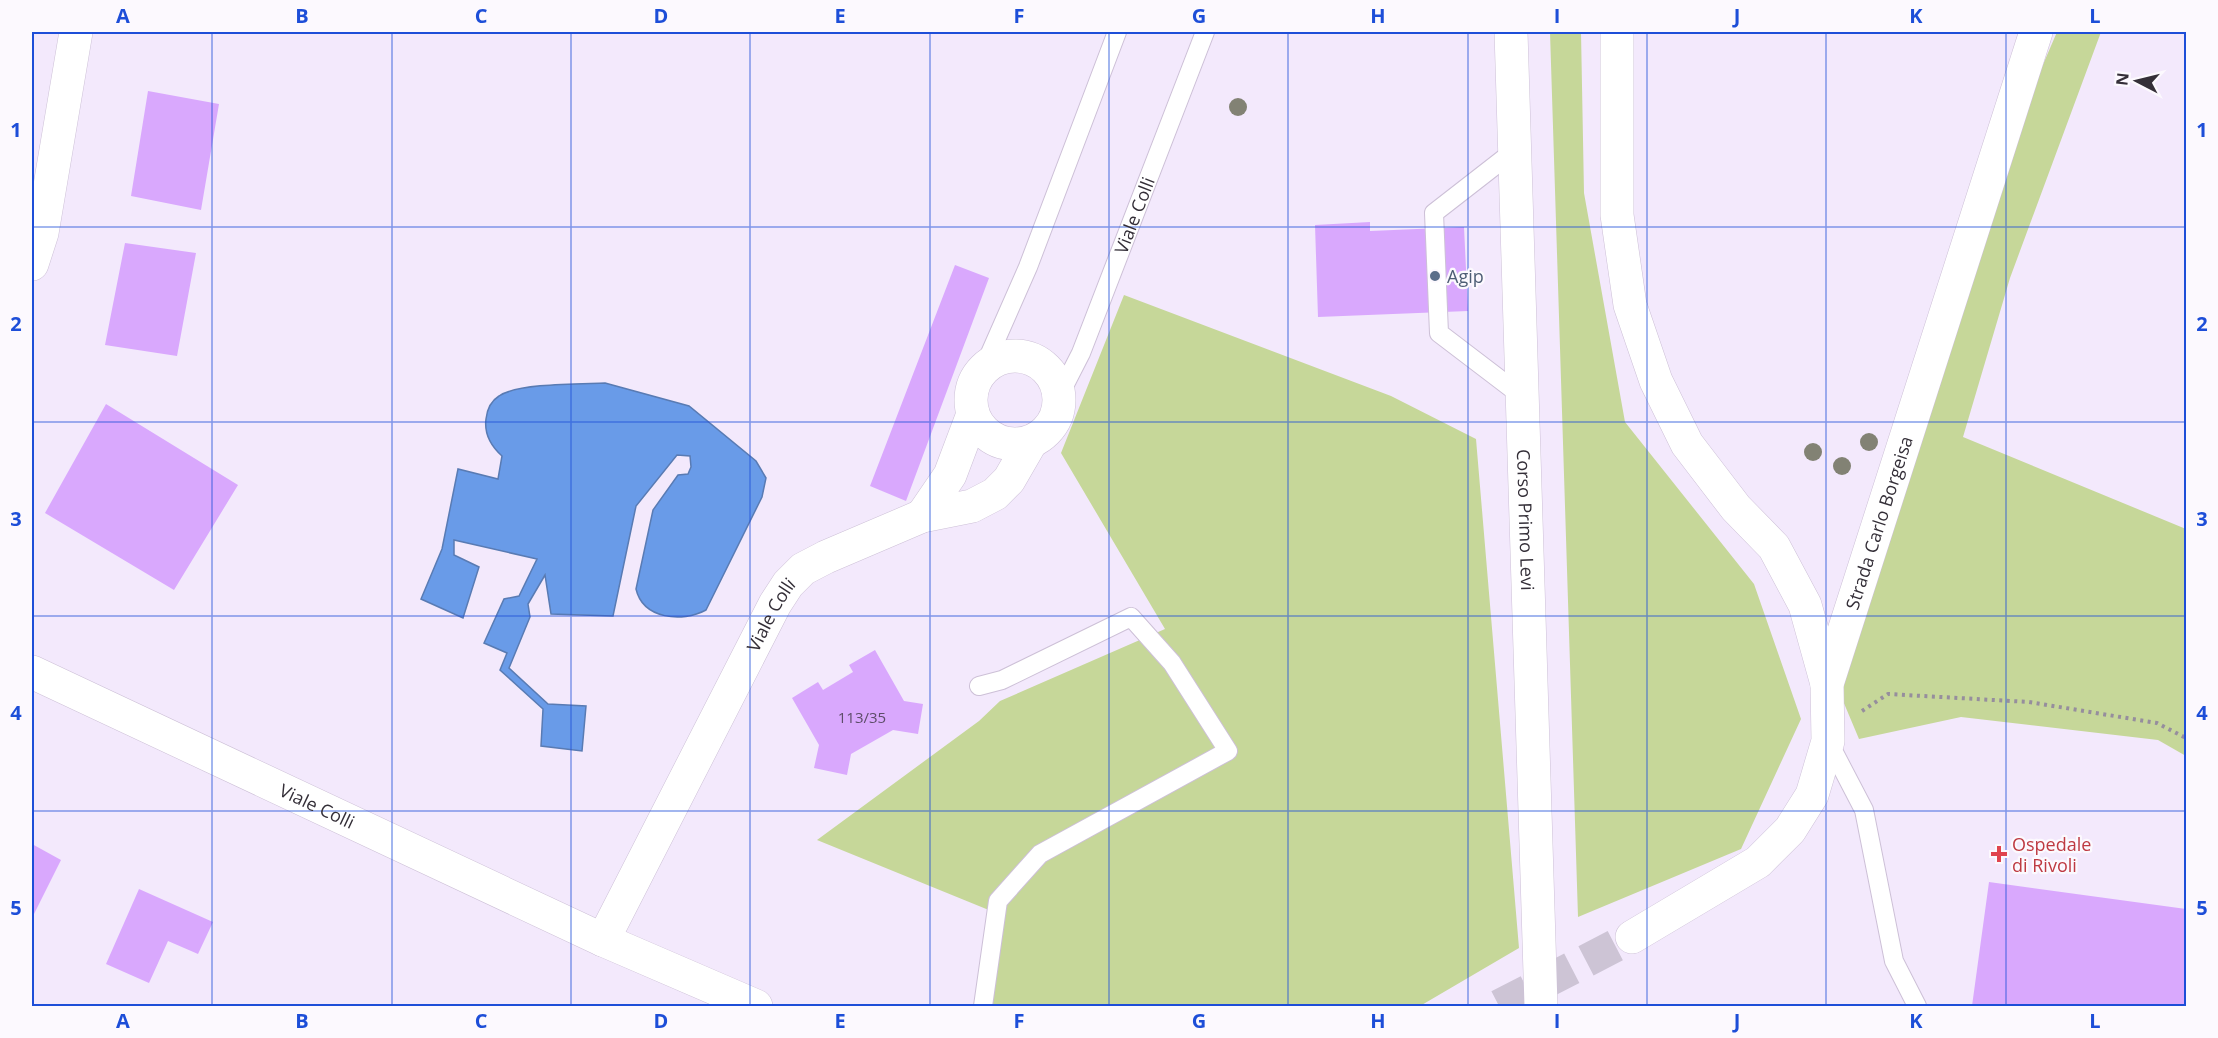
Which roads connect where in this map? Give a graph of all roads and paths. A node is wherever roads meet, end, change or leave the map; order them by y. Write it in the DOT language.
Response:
graph roads {
  1 [pos="76,32"];
  2 [pos="1117,32"];
  3 [pos="1205,32"];
  4 [pos="1511,32"];
  5 [pos="1617,32"];
  6 [pos="2036,32"];
  7 [pos="45,145"];
  8 [pos="1515,150"];
  9 [pos="32,264"];
  10 [pos="984,367"];
  11 [pos="1059,396"];
  12 [pos="1524,397"];
  13 [pos="973,414"];
  14 [pos="1031,442"];
  15 [pos="922,516"];
  16 [pos="32,672"];
  17 [pos="1827,684"];
  18 [pos="979,686"];
  19 [pos="2187,738"];
  20 [pos="1828,741"];
  21 [pos="1632,937"];
  22 [pos="603,940"];
  23 [pos="756,1006"];
  24 [pos="983,1006"];
  25 [pos="1540,1006"];
  26 [pos="1917,1006"];
  1 -- 7 [label="street"];
  2 -- 10 [label="lane"];
  3 -- 11 [label="lane, Viale Colli"];
  4 -- 8 [label="street, Corso Primo Levi"];
  5 -- 17 [label="street"];
  6 -- 17 [label="street, Strada Carlo Borgeisa"];
  7 -- 9 [label="street"];
  8 -- 12 [label="street, Corso Primo Levi"];
  8 -- 12 [label="lane"];
  10 -- 11 [label="street"];
  10 -- 13 [label="street"];
  11 -- 14 [label="street"];
  12 -- 25 [label="street, Corso Primo Levi"];
  13 -- 14 [label="street"];
  13 -- 15 [label="street"];
  14 -- 15 [label="street, Viale Colli"];
  15 -- 22 [label="street, Viale Colli"];
  16 -- 22 [label="street, Viale Colli"];
  17 -- 20 [label="street, Strada Carlo Borgeisa"];
  18 -- 24 [label="lane"];
  19 -- 20 [label="path"];
  20 -- 21 [label="street, Strada Carlo Borgeisa"];
  20 -- 26 [label="lane"];
  22 -- 23 [label="street, Viale Colli"];
}
